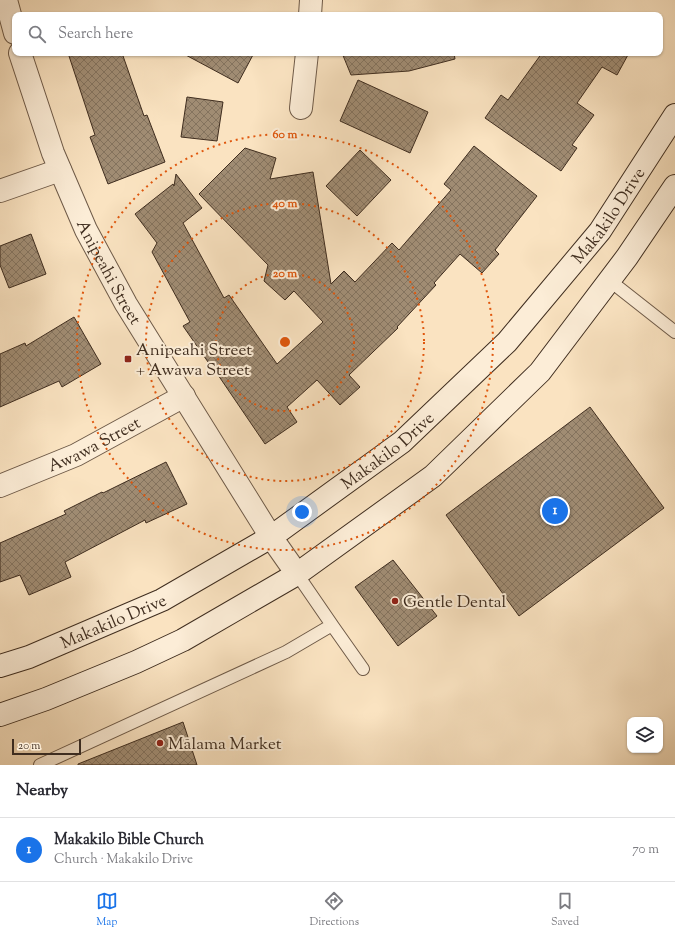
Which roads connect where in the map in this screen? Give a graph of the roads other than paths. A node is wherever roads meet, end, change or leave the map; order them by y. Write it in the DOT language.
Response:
graph roads {
  1 [pos="6,0"];
  2 [pos="311,0"];
  3 [pos="310,12"];
  4 [pos="12,22"];
  5 [pos="21,56"];
  6 [pos="306,56"];
  7 [pos="301,108"];
  8 [pos="675,115"];
  9 [pos="60,170"];
  10 [pos="675,186"];
  11 [pos="0,191"];
  12 [pos="609,280"];
  13 [pos="675,332"];
  14 [pos="184,396"];
  15 [pos="0,486"];
  16 [pos="271,537"];
  17 [pos="297,574"];
  18 [pos="332,625"];
  19 [pos="0,666"];
  20 [pos="363,670"];
  21 [pos="0,715"];
  22 [pos="40,765"];
  1 -- 4 [label="main road"];
  2 -- 3 [label="main road"];
  5 -- 9 [label="main road, Anipeahi Street"];
  6 -- 7 [label="main road"];
  8 -- 16 [label="main road, Makakilo Drive"];
  9 -- 11 [label="main road"];
  9 -- 14 [label="main road, Anipeahi Street"];
  10 -- 12 [label="main road"];
  12 -- 13 [label="lane"];
  12 -- 17 [label="main road"];
  14 -- 15 [label="main road, Awawa Street"];
  14 -- 16 [label="main road, Anipeahi Street"];
  16 -- 17 [label="main road, Anipeahi Street"];
  16 -- 19 [label="main road, Makakilo Drive"];
  17 -- 18 [label="lane"];
  17 -- 21 [label="main road"];
  18 -- 20 [label="lane"];
  18 -- 22 [label="lane"];
}
